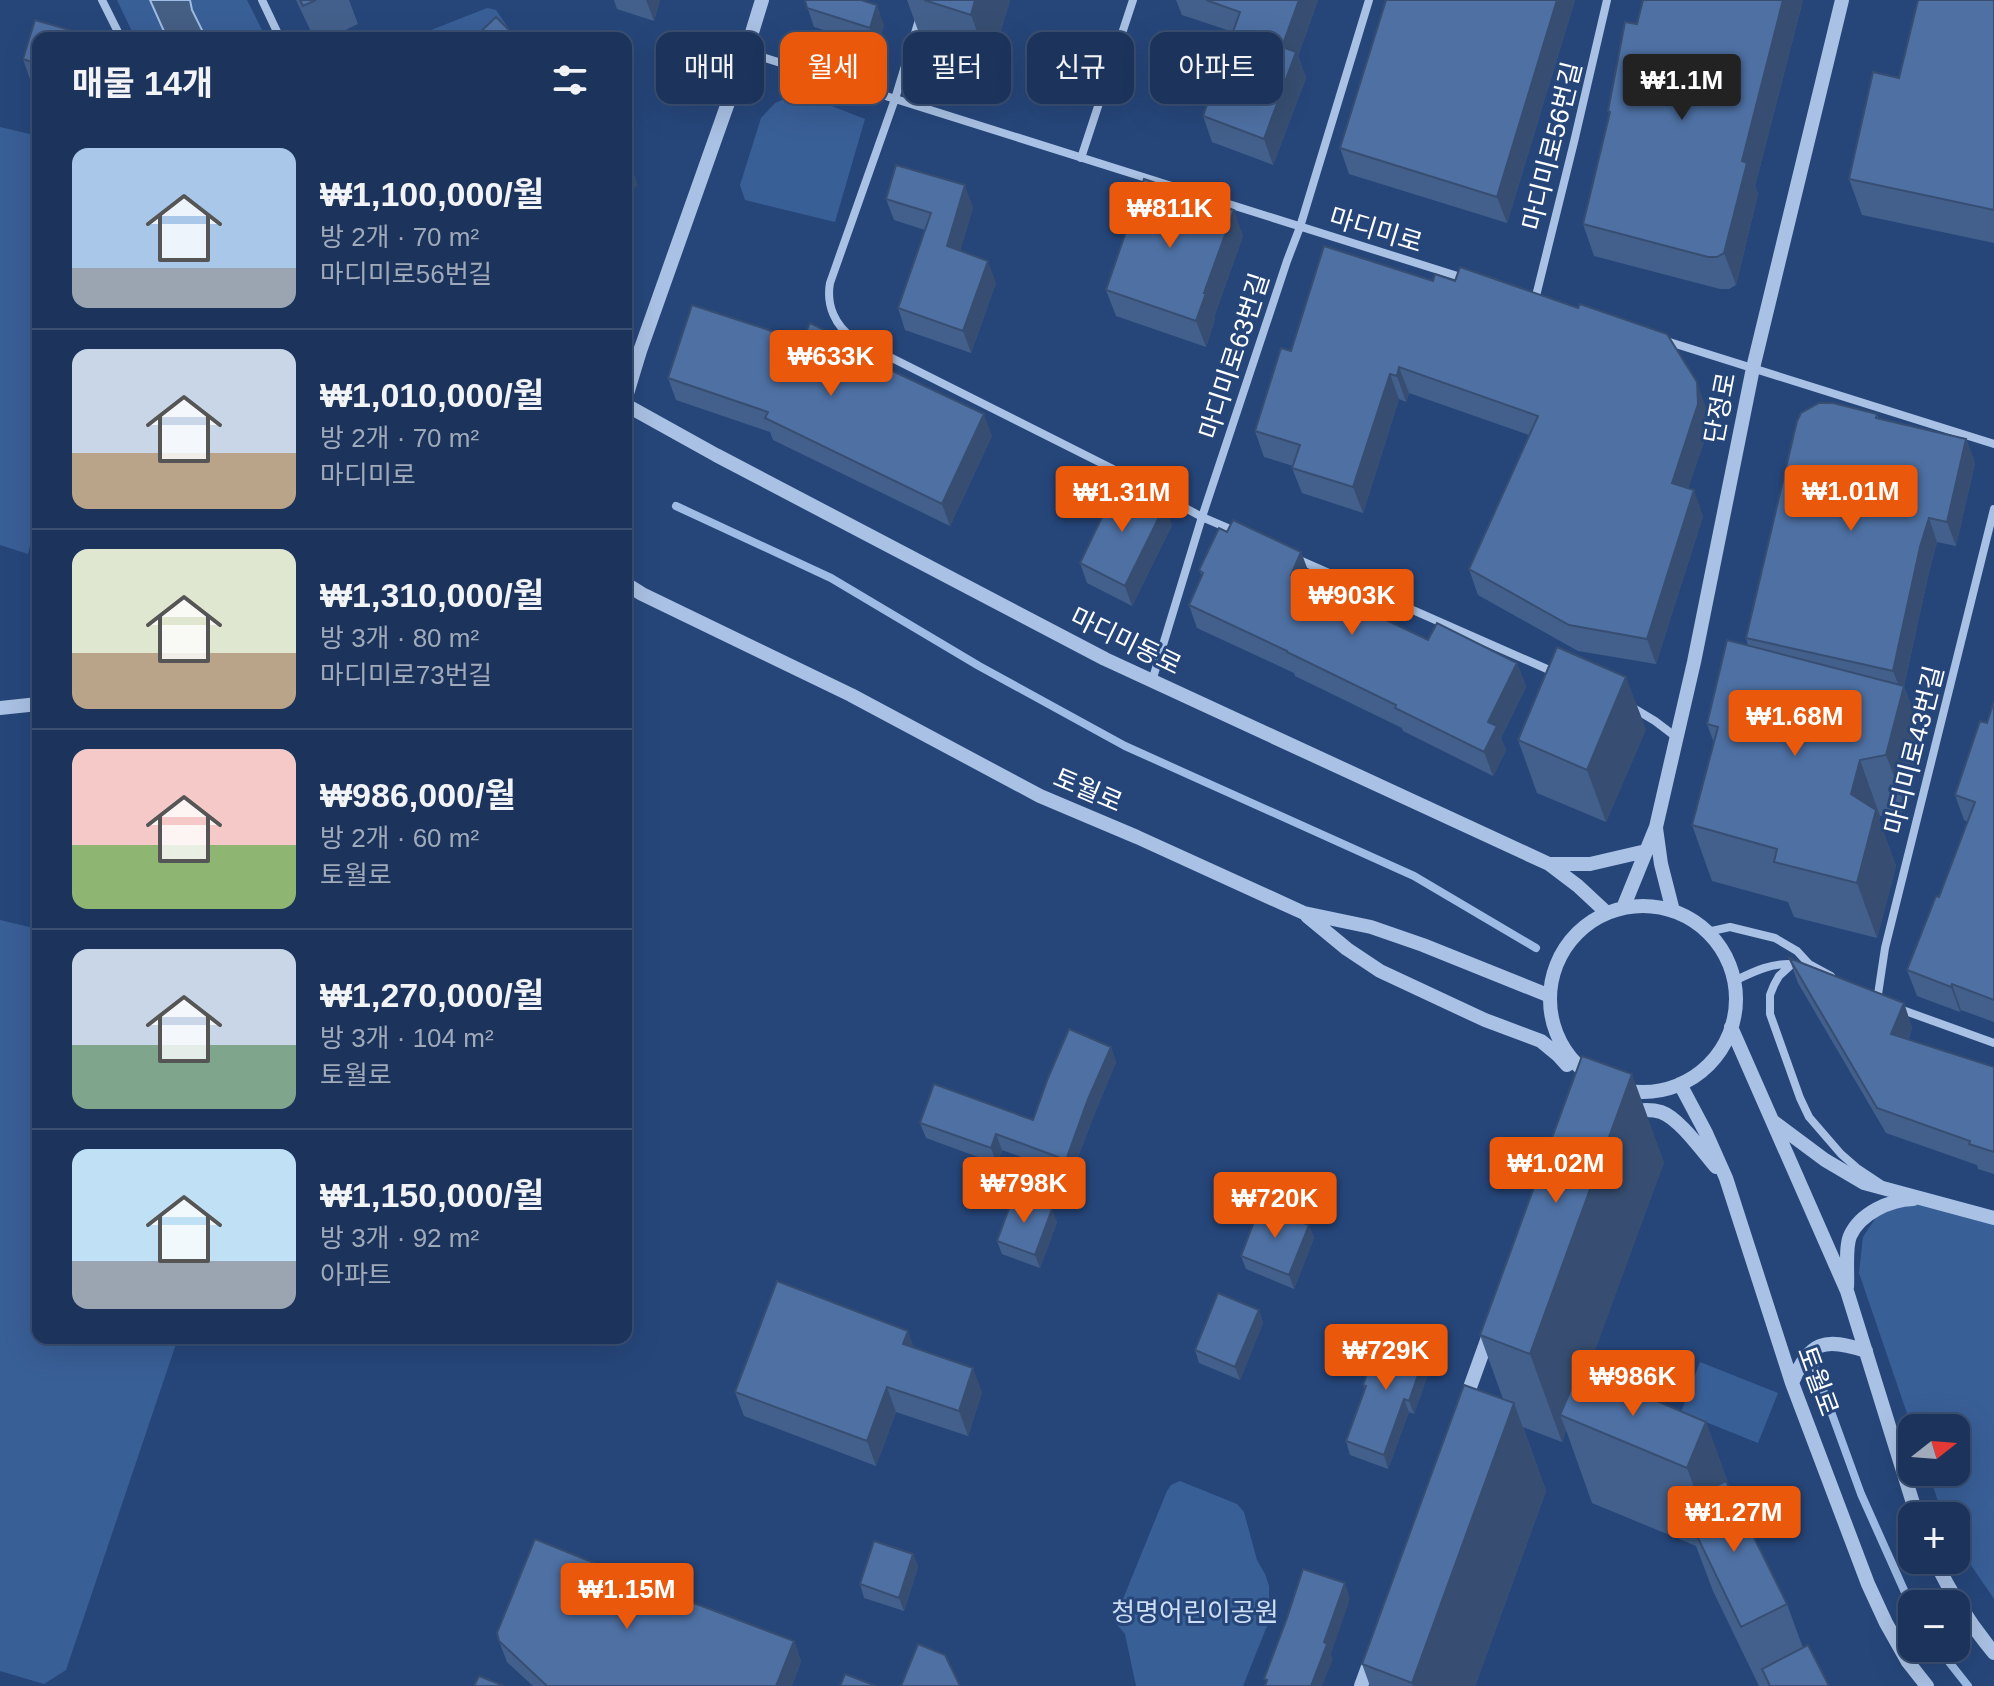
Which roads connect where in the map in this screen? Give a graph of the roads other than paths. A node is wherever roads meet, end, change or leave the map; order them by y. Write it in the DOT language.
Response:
graph roads {
  1 [pos="102,0"];
  2 [pos="262,0"];
  3 [pos="762,0"];
  4 [pos="925,0"];
  5 [pos="1133,0"];
  6 [pos="1369,0"];
  7 [pos="1607,0"];
  8 [pos="1842,0"];
  9 [pos="118,32"];
  10 [pos="277,32"];
  11 [pos="752,32"];
  12 [pos="764,58"];
  13 [pos="895,99"];
  14 [pos="728,104"];
  15 [pos="1081,158"];
  16 [pos="1300,227"];
  17 [pos="1476,282"];
  18 [pos="1520,296"];
  19 [pos="1535,300"];
  20 [pos="1549,305"];
  21 [pos="1651,337"];
  22 [pos="1753,368"];
  23 [pos="632,377"];
  24 [pos="632,408"];
  25 [pos="1994,444"];
  26 [pos="1994,509"];
  27 [pos="1202,517"];
  28 [pos="1245,536"];
  29 [pos="1289,555"];
  30 [pos="632,588"];
  31 [pos="1564,677"];
  32 [pos="1152,681"];
  33 [pos="1622,702"];
  34 [pos="32,705"];
  35 [pos="0,708"];
  36 [pos="1676,737"];
  37 [pos="1656,827"];
  38 [pos="1646,851"];
  39 [pos="1549,864"];
  40 [pos="1623,908"];
  41 [pos="1673,911"];
  42 [pos="1304,913"];
  43 [pos="1607,913"];
  44 [pos="1707,932"];
  45 [pos="1792,964"];
  46 [pos="1809,964"];
  47 [pos="1836,979"];
  48 [pos="1734,981"];
  49 [pos="1863,994"];
  50 [pos="1550,996"];
  51 [pos="1877,1001"];
  52 [pos="1731,1027"];
  53 [pos="1994,1043"];
  54 [pos="1579,1078"];
  55 [pos="1680,1084"];
  56 [pos="1633,1091"];
  57 [pos="1773,1121"];
  58 [pos="1726,1178"];
  59 [pos="1891,1191"];
  60 [pos="1917,1199"];
  61 [pos="1994,1218"];
  62 [pos="1847,1291"];
  63 [pos="1495,1317"];
  64 [pos="1866,1351"];
  65 [pos="1792,1383"];
  66 [pos="1458,1420"];
  67 [pos="1912,1502"];
  68 [pos="1942,1574"];
  69 [pos="1377,1642"];
  70 [pos="1994,1653"];
  71 [pos="1361,1686"];
  72 [pos="1927,1686"];
  1 -- 9 [label="street"];
  2 -- 10 [label="street"];
  3 -- 11 [label="street"];
  4 -- 13 [label="street"];
  5 -- 15 [label="street"];
  6 -- 16 [label="street, 마디미로63번길"];
  7 -- 19 [label="street, 마디미로56번길"];
  8 -- 22 [label="street, 단정로"];
  12 -- 13 [label="street, 마디미로"];
  13 -- 15 [label="street, 마디미로"];
  13 -- 27 [label="street"];
  14 -- 23 [label="street"];
  15 -- 16 [label="street, 마디미로"];
  16 -- 17 [label="street, 마디미로"];
  16 -- 27 [label="street, 마디미로63번길"];
  18 -- 19 [label="street"];
  19 -- 20 [label="street"];
  21 -- 22 [label="street"];
  22 -- 25 [label="street"];
  22 -- 36 [label="street, 단정로"];
  24 -- 32 [label="street, 마디미동로"];
  26 -- 51 [label="street, 마디미로43번길"];
  27 -- 28 [label="street"];
  27 -- 32 [label="street, 마디미로63번길"];
  29 -- 31 [label="street"];
  30 -- 42 [label="street, 토월로"];
  32 -- 39 [label="street, 마디미동로"];
  33 -- 36 [label="street"];
  34 -- 35 [label="street"];
  36 -- 37 [label="street, 단정로"];
  37 -- 38 [label="street, 단정로"];
  37 -- 41 [label="street, 단정로"];
  38 -- 39 [label="street"];
  38 -- 40 [label="street, 단정로"];
  39 -- 43 [label="street, 마디미동로"];
  40 -- 41 [label="street"];
  40 -- 43 [label="street"];
  41 -- 44 [label="street"];
  42 -- 50 [label="street, 토월로"];
  42 -- 54 [label="street"];
  43 -- 50 [label="street"];
  44 -- 46 [label="street"];
  44 -- 48 [label="street"];
  45 -- 46 [label="street"];
  45 -- 48 [label="street"];
  45 -- 59 [label="street"];
  46 -- 47 [label="street"];
  48 -- 52 [label="street"];
  49 -- 51 [label="street"];
  50 -- 54 [label="street"];
  51 -- 53 [label="street"];
  52 -- 55 [label="street"];
  52 -- 57 [label="street, 토월로"];
  54 -- 56 [label="street"];
  55 -- 56 [label="street"];
  55 -- 58 [label="street, 토월로"];
  56 -- 58 [label="street"];
  57 -- 59 [label="street"];
  57 -- 62 [label="street, 토월로"];
  58 -- 65 [label="street, 토월로"];
  59 -- 60 [label="street"];
  60 -- 61 [label="street"];
  60 -- 62 [label="street"];
  62 -- 64 [label="street, 토월로"];
  63 -- 66 [label="street"];
  64 -- 65 [label="street"];
  64 -- 67 [label="street, 토월로"];
  65 -- 72 [label="street, 토월로"];
  68 -- 70 [label="street"];
  69 -- 71 [label="street"];
}
